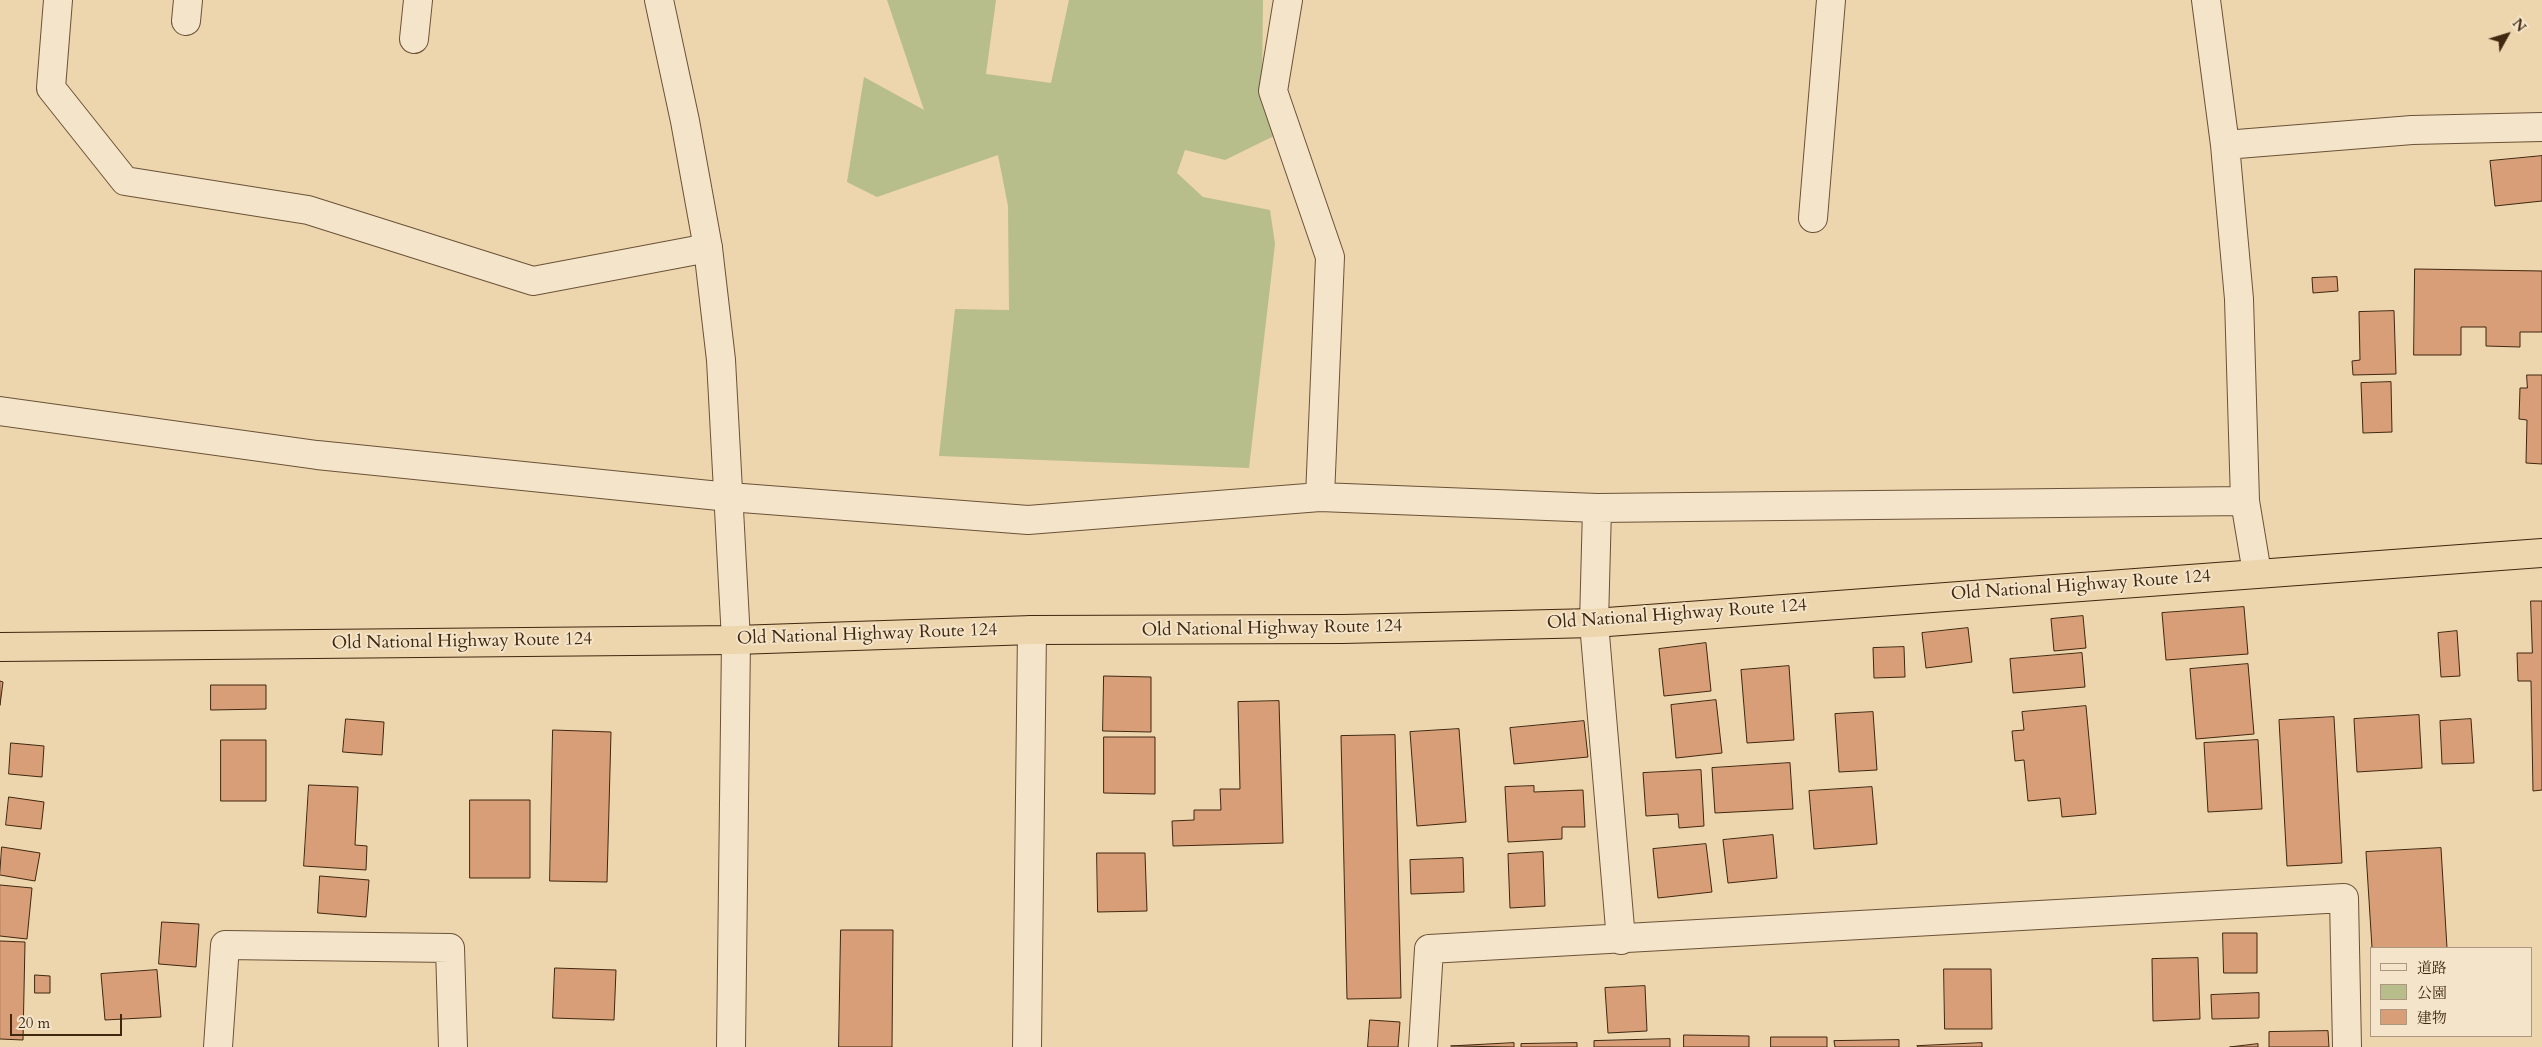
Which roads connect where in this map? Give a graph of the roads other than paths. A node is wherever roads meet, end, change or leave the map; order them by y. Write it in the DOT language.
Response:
graph roads {
  1 [pos="58,0"];
  2 [pos="418,0"];
  3 [pos="659,0"];
  4 [pos="1288,0"];
  5 [pos="1831,0"];
  6 [pos="2206,0"];
  7 [pos="414,39"];
  8 [pos="2542,127"];
  9 [pos="2225,145"];
  10 [pos="1813,218"];
  11 [pos="708,248"];
  12 [pos="0,411"];
  13 [pos="729,497"];
  14 [pos="1320,497"];
  15 [pos="2245,501"];
  16 [pos="1598,508"];
  17 [pos="2542,553"];
  18 [pos="2257,572"];
  19 [pos="1594,623"];
  20 [pos="1032,630"];
  21 [pos="736,640"];
  22 [pos="0,647"];
  23 [pos="1621,940"];
  24 [pos="218,1047"];
  25 [pos="453,1047"];
  26 [pos="730,1047"];
  27 [pos="1027,1047"];
  28 [pos="1423,1047"];
  29 [pos="2347,1047"];
  1 -- 11 [label="street"];
  2 -- 7 [label="street"];
  3 -- 11 [label="street"];
  4 -- 14 [label="street"];
  5 -- 10 [label="street"];
  6 -- 9 [label="street"];
  8 -- 9 [label="street"];
  9 -- 15 [label="street"];
  11 -- 13 [label="street"];
  12 -- 13 [label="street"];
  13 -- 14 [label="street"];
  13 -- 21 [label="street"];
  14 -- 16 [label="street"];
  15 -- 16 [label="street"];
  15 -- 18 [label="street"];
  16 -- 19 [label="street"];
  17 -- 18 [label="highway, Old National Highway Route 124"];
  18 -- 19 [label="highway, Old National Highway Route 124"];
  19 -- 20 [label="highway, Old National Highway Route 124"];
  19 -- 23 [label="street"];
  20 -- 21 [label="highway, Old National Highway Route 124"];
  20 -- 27 [label="street"];
  21 -- 22 [label="highway, Old National Highway Route 124"];
  21 -- 26 [label="street"];
  23 -- 28 [label="street"];
  23 -- 29 [label="street"];
  24 -- 25 [label="street"];
}
